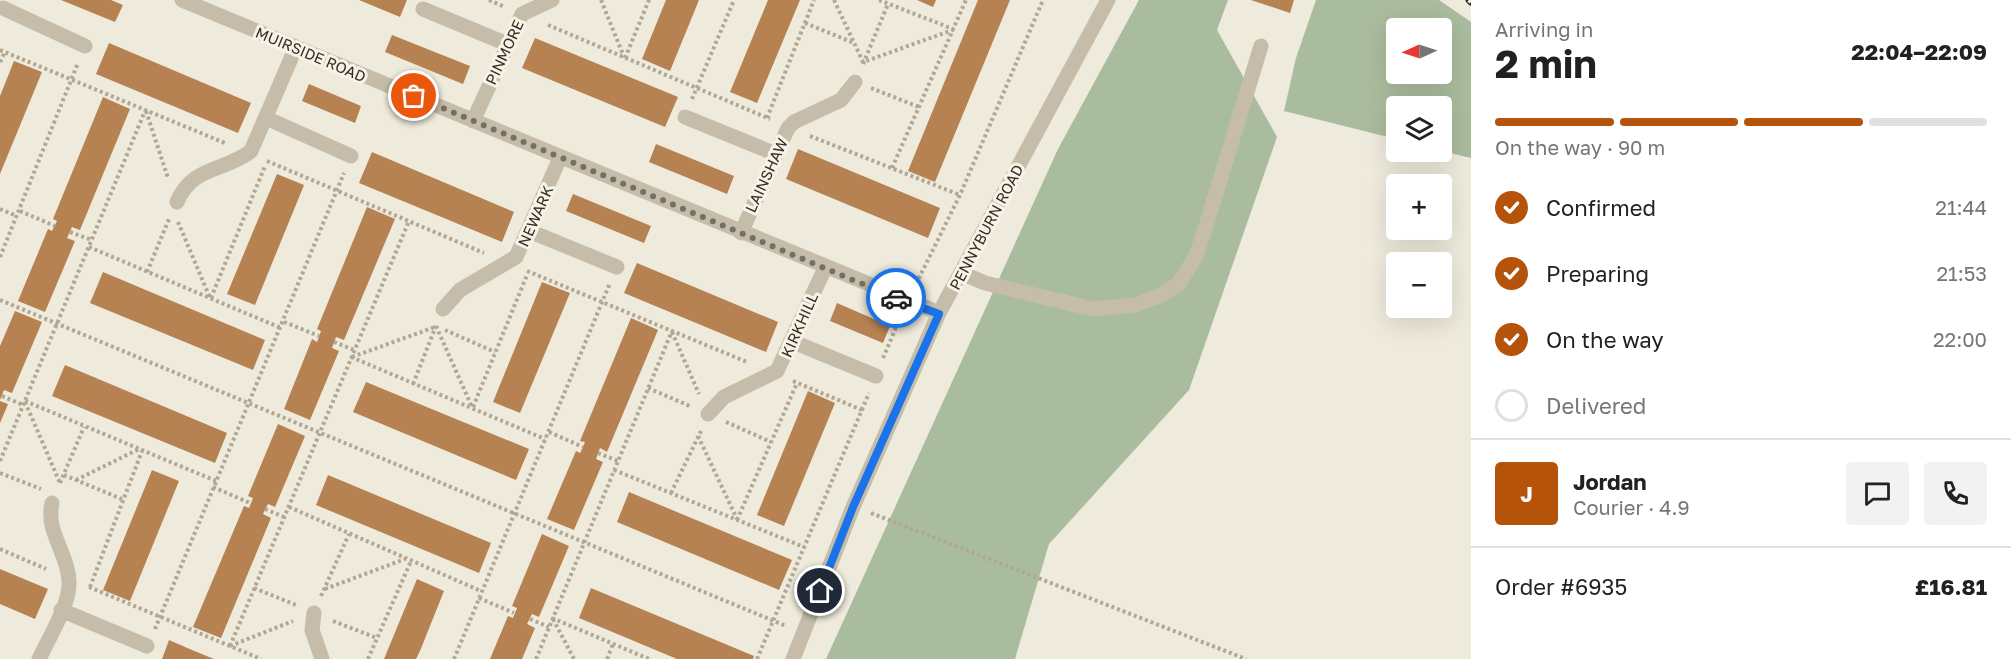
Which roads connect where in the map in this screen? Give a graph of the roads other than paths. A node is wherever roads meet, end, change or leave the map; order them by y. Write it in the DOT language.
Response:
graph roads {
  1 [pos="182,0"];
  2 [pos="552,0"];
  3 [pos="1108,0"];
  4 [pos="215,6"];
  5 [pos="3,8"];
  6 [pos="423,9"];
  7 [pos="507,44"];
  8 [pos="85,46"];
  9 [pos="1261,46"];
  10 [pos="296,47"];
  11 [pos="855,82"];
  12 [pos="685,117"];
  13 [pos="266,118"];
  14 [pos="473,121"];
  15 [pos="776,154"];
  16 [pos="351,156"];
  17 [pos="560,158"];
  18 [pos="175,206"];
  19 [pos="529,231"];
  20 [pos="741,232"];
  21 [pos="617,267"];
  22 [pos="825,268"];
  23 [pos="961,273"];
  24 [pos="443,309"];
  25 [pos="939,314"];
  26 [pos="791,341"];
  27 [pos="876,376"];
  28 [pos="708,414"];
  29 [pos="53,499"];
  30 [pos="61,610"];
  31 [pos="314,613"];
  32 [pos="147,646"];
  33 [pos="39,659"];
  34 [pos="322,659"];
  35 [pos="793,659"];
  1 -- 4 [label="street, MUIRSIDE ROAD"];
  2 -- 7 [label="street, PINMORE"];
  3 -- 23 [label="street, PENNYBURN ROAD"];
  4 -- 10 [label="street, MUIRSIDE ROAD"];
  5 -- 8 [label="street"];
  6 -- 7 [label="street"];
  7 -- 14 [label="street, PINMORE"];
  9 -- 23 [label="street"];
  10 -- 13 [label="street"];
  10 -- 14 [label="street, MUIRSIDE ROAD"];
  11 -- 15 [label="street, LAINSHAW"];
  12 -- 15 [label="street"];
  13 -- 16 [label="street"];
  13 -- 18 [label="street"];
  14 -- 17 [label="street, MUIRSIDE ROAD"];
  15 -- 20 [label="street, LAINSHAW"];
  17 -- 19 [label="street, NEWARK"];
  17 -- 20 [label="street, MUIRSIDE ROAD"];
  19 -- 21 [label="street"];
  19 -- 24 [label="street, NEWARK"];
  20 -- 22 [label="street, MUIRSIDE ROAD"];
  22 -- 25 [label="street, MUIRSIDE ROAD"];
  22 -- 26 [label="street, KIRKHILL"];
  23 -- 25 [label="street, PENNYBURN ROAD"];
  25 -- 35 [label="street, PENNYBURN ROAD"];
  26 -- 27 [label="street"];
  26 -- 28 [label="street, KIRKHILL"];
  29 -- 30 [label="street"];
  30 -- 32 [label="street"];
  30 -- 33 [label="street"];
  31 -- 34 [label="street"];
}
